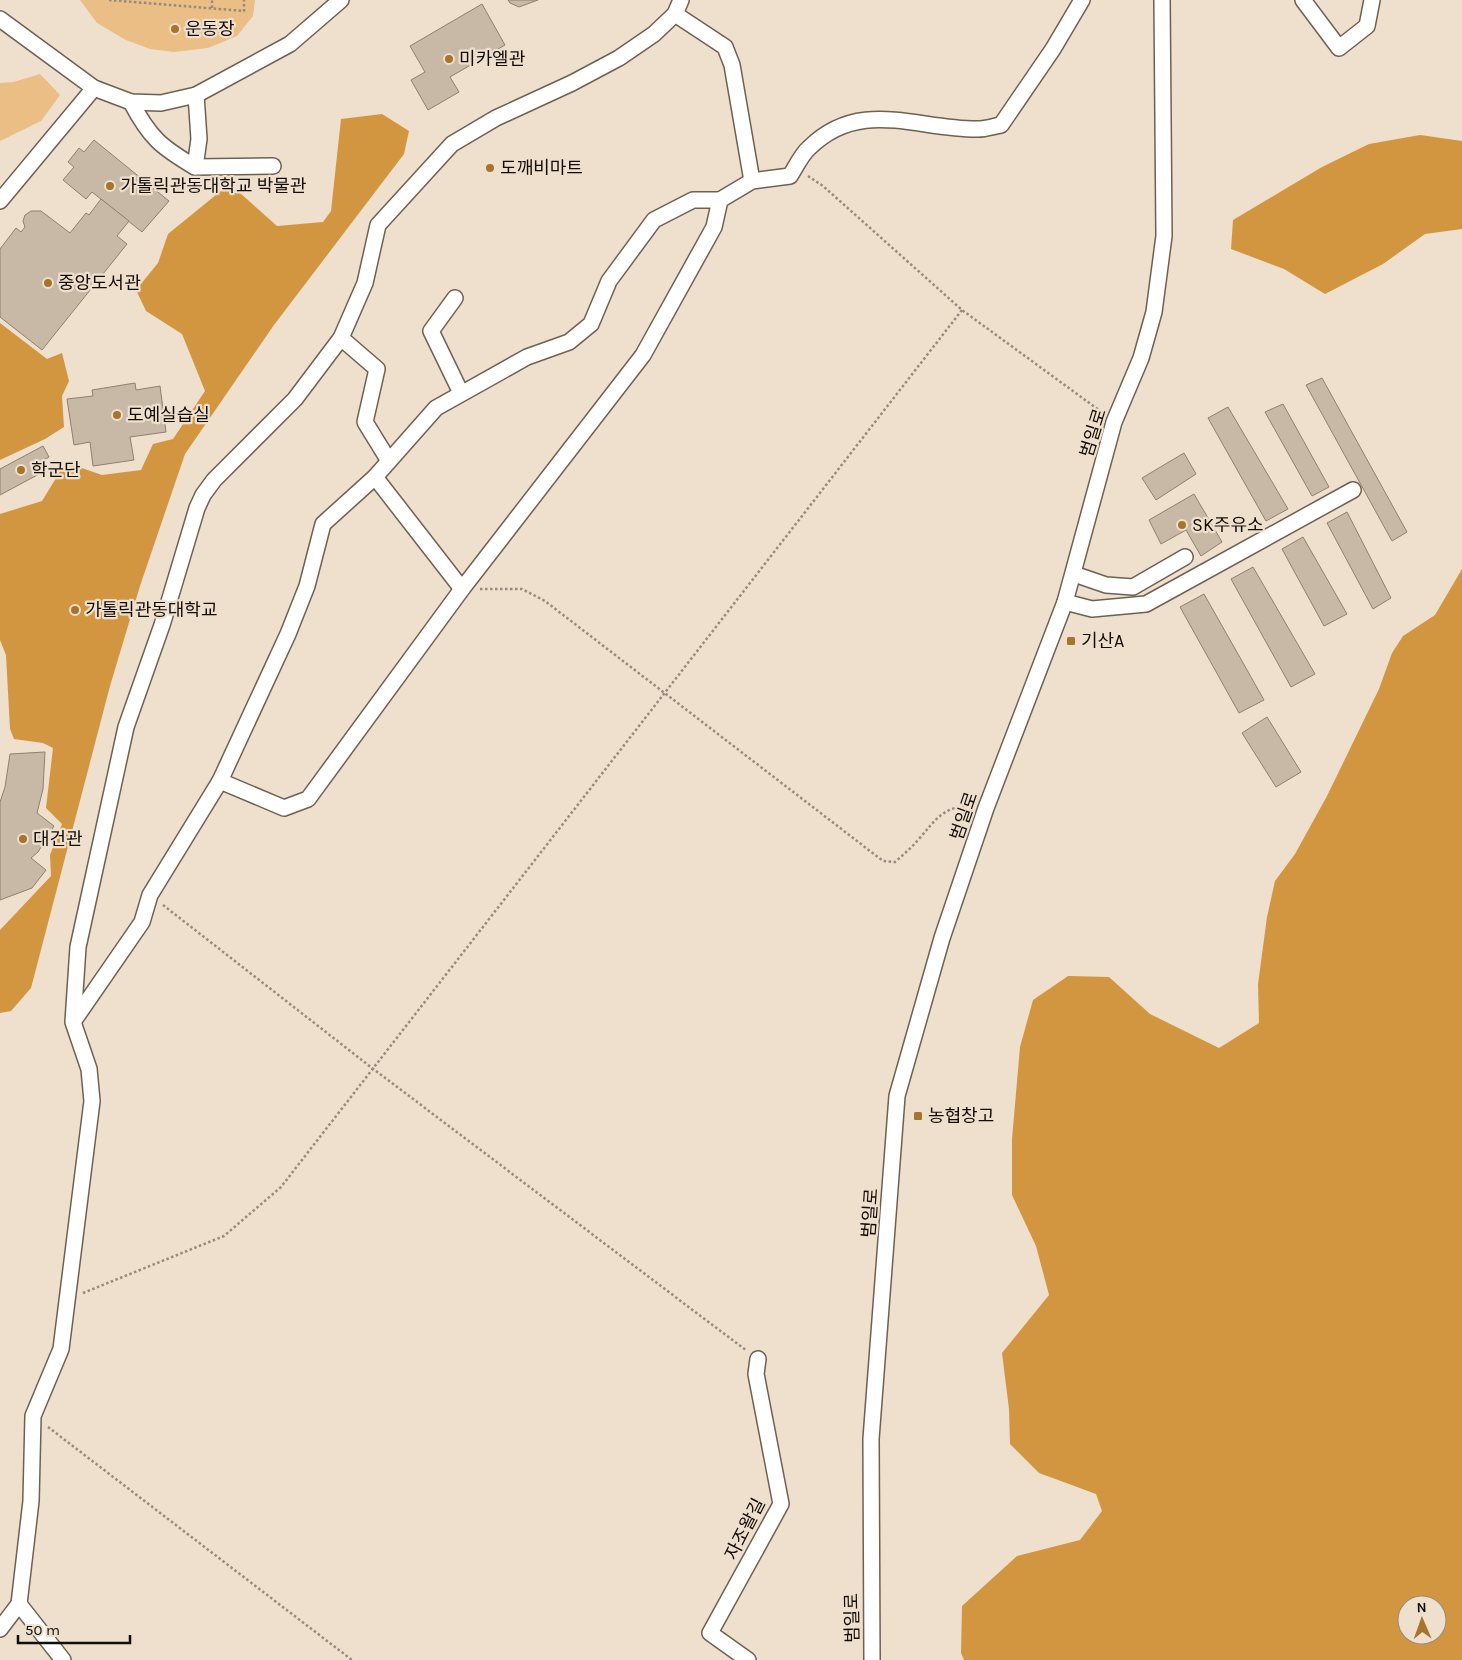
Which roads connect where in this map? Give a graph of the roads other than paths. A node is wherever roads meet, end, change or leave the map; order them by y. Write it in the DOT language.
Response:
graph roads {
  1 [pos="341,0"];
  2 [pos="1082,0"];
  3 [pos="1162,0"];
  4 [pos="1303,0"];
  5 [pos="1372,0"];
  6 [pos="678,7"];
  7 [pos="0,19"];
  8 [pos="7,30"];
  9 [pos="94,88"];
  10 [pos="196,95"];
  11 [pos="131,102"];
  12 [pos="273,166"];
  13 [pos="195,167"];
  14 [pos="752,181"];
  15 [pos="720,200"];
  16 [pos="0,201"];
  17 [pos="455,298"];
  18 [pos="341,338"];
  19 [pos="461,394"];
  20 [pos="390,461"];
  21 [pos="375,477"];
  22 [pos="1353,490"];
  23 [pos="1185,557"];
  24 [pos="1074,574"];
  25 [pos="462,589"];
  26 [pos="1064,602"];
  27 [pos="220,781"];
  28 [pos="73,1022"];
  29 [pos="758,1359"];
  30 [pos="19,1604"];
  31 [pos="0,1628"];
  32 [pos="62,1660"];
  33 [pos="748,1660"];
  34 [pos="872,1660"];
  1 -- 10 [label="street"];
  2 -- 14 [label="street"];
  3 -- 24 [label="street, 범일로"];
  4 -- 5 [label="street"];
  6 -- 14 [label="street"];
  6 -- 18 [label="street"];
  7 -- 8 [label="street"];
  8 -- 9 [label="street"];
  9 -- 11 [label="street"];
  9 -- 16 [label="street"];
  10 -- 11 [label="street"];
  10 -- 13 [label="street"];
  11 -- 13 [label="street"];
  12 -- 13 [label="street"];
  14 -- 15 [label="street"];
  15 -- 19 [label="street"];
  15 -- 25 [label="street"];
  17 -- 19 [label="street"];
  18 -- 20 [label="street"];
  18 -- 28 [label="street"];
  19 -- 20 [label="street"];
  20 -- 21 [label="street"];
  21 -- 25 [label="street"];
  21 -- 27 [label="street"];
  22 -- 26 [label="street"];
  23 -- 24 [label="street"];
  24 -- 26 [label="street, 범일로"];
  25 -- 27 [label="street"];
  26 -- 34 [label="street, 범일로"];
  27 -- 28 [label="street"];
  28 -- 30 [label="street"];
  29 -- 33 [label="street, 자조왈길"];
  30 -- 31 [label="street"];
  30 -- 32 [label="street"];
}
